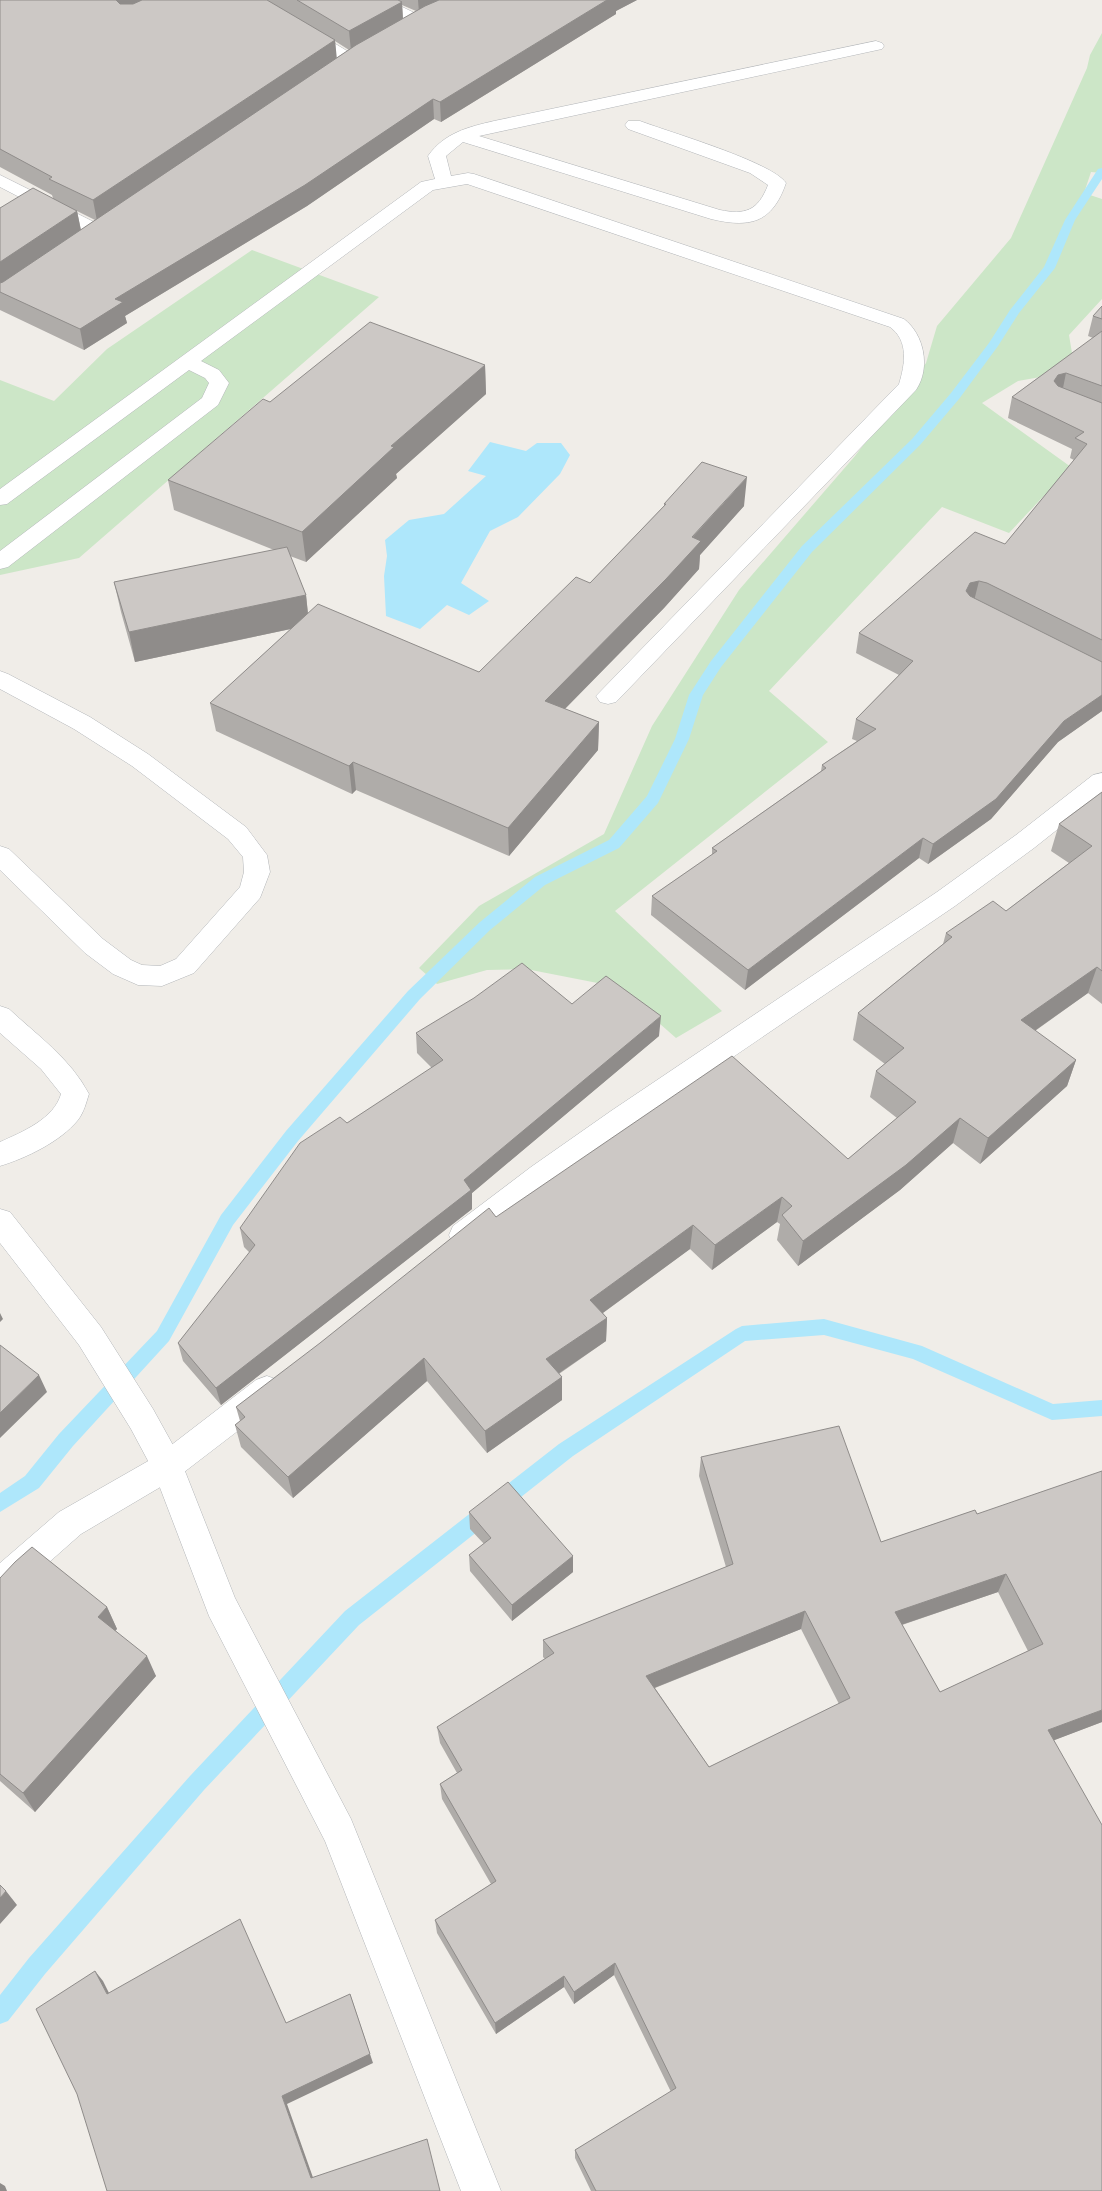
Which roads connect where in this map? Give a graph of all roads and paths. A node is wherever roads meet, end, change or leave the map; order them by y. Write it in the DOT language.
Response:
graph roads {
  1 [pos="252,0"];
  2 [pos="376,0"];
  3 [pos="436,14"];
  4 [pos="419,22"];
  5 [pos="404,30"];
  6 [pos="876,46"];
  7 [pos="335,70"];
  8 [pos="634,125"];
  9 [pos="461,136"];
  10 [pos="0,180"];
  11 [pos="444,181"];
  12 [pos="83,241"];
  13 [pos="186,361"];
  14 [pos="0,498"];
  15 [pos="0,562"];
  16 [pos="0,679"];
  17 [pos="608,696"];
  18 [pos="1102,782"];
  19 [pos="0,855"];
  20 [pos="0,1016"];
  21 [pos="0,1155"];
  22 [pos="0,1221"];
  23 [pos="442,1252"];
  24 [pos="289,1373"];
  25 [pos="168,1466"];
  26 [pos="0,1584"];
  27 [pos="481,2191"];
  1 -- 7 [label="street"];
  2 -- 4 [label="street"];
  3 -- 4 [label="street"];
  4 -- 5 [label="street"];
  6 -- 9 [label="street"];
  8 -- 9 [label="street"];
  9 -- 11 [label="street"];
  10 -- 12 [label="street"];
  11 -- 13 [label="street"];
  11 -- 17 [label="street"];
  13 -- 14 [label="street"];
  13 -- 15 [label="street"];
  16 -- 19 [label="street"];
  18 -- 23 [label="street"];
  20 -- 21 [label="street"];
  22 -- 25 [label="street"];
  24 -- 25 [label="street"];
  25 -- 26 [label="street"];
  25 -- 27 [label="street"];
}
